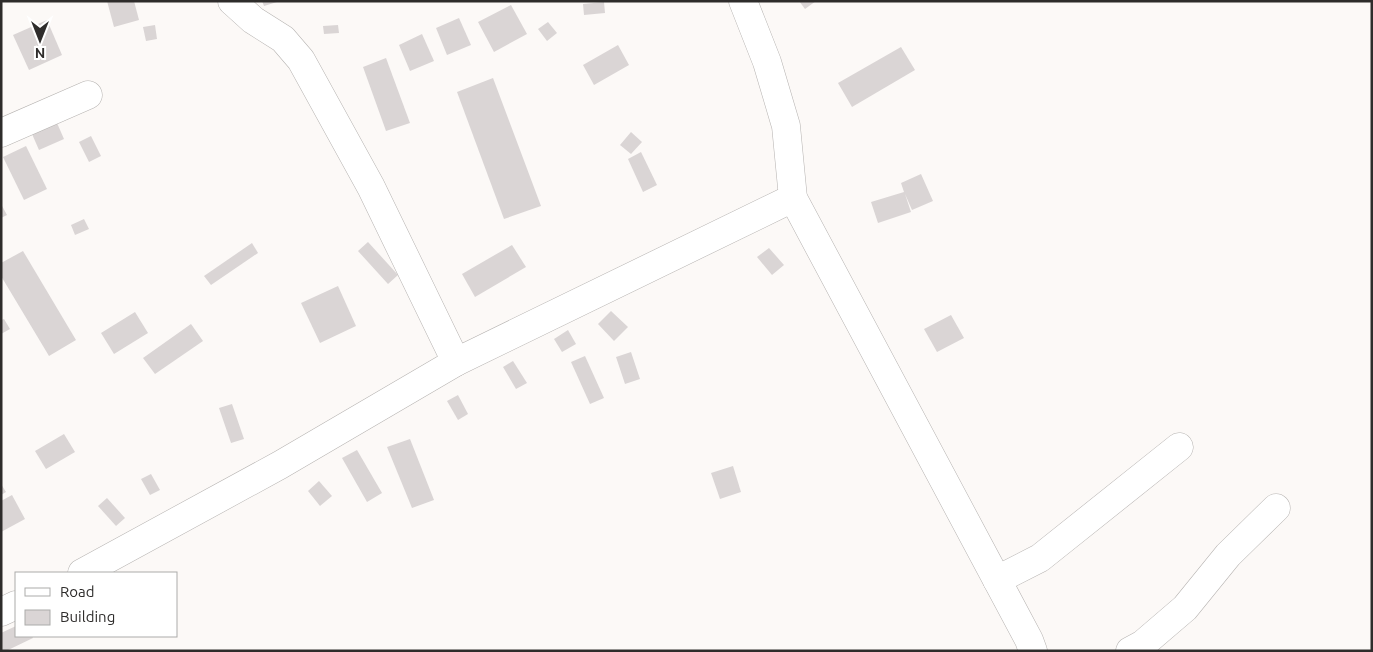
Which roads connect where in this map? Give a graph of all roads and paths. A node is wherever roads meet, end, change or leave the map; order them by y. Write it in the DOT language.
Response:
graph roads {
  1 [pos="232,1"];
  2 [pos="743,1"];
  3 [pos="88,95"];
  4 [pos="1,133"];
  5 [pos="793,198"];
  6 [pos="456,362"];
  7 [pos="1179,447"];
  8 [pos="1276,508"];
  9 [pos="84,572"];
  10 [pos="997,580"];
  11 [pos="15,605"];
  12 [pos="1,612"];
  13 [pos="1033,651"];
  14 [pos="1130,651"];
  1 -- 6 [label="street"];
  2 -- 5 [label="street"];
  3 -- 4 [label="street"];
  5 -- 6 [label="street"];
  5 -- 10 [label="street"];
  6 -- 9 [label="street"];
  7 -- 10 [label="street"];
  8 -- 14 [label="street"];
  10 -- 13 [label="street"];
  11 -- 12 [label="street"];
}
